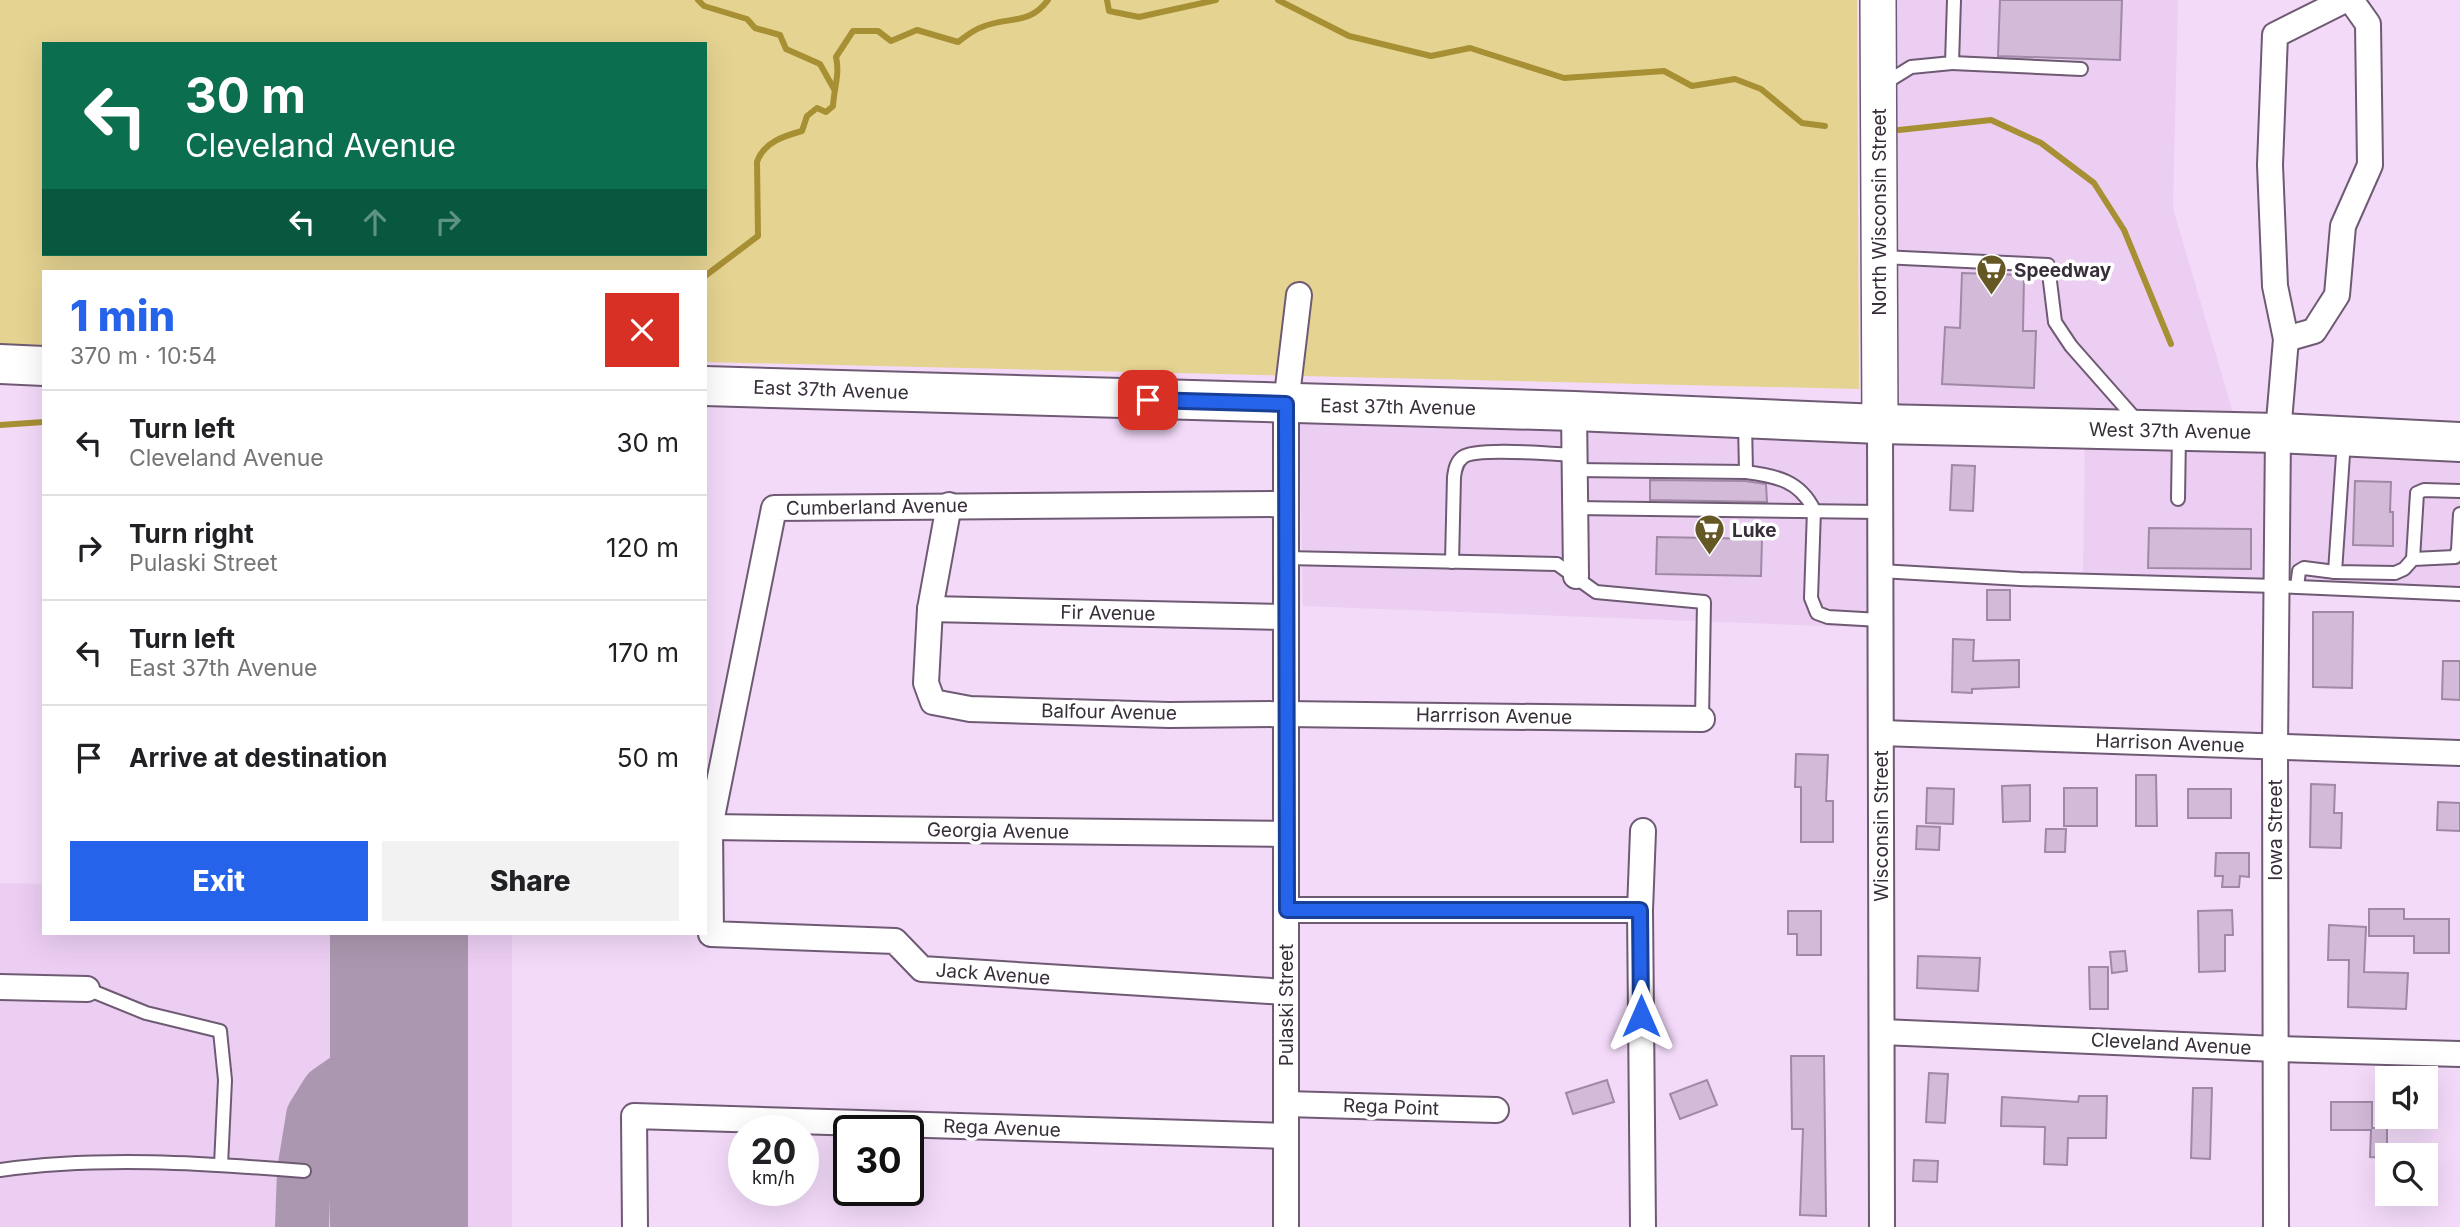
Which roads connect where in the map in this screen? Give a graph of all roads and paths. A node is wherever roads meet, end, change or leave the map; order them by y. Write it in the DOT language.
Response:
graph roads {
  1 [pos="1878,0"];
  2 [pos="1954,0"];
  3 [pos="2345,0"];
  4 [pos="2351,0"];
  5 [pos="1952,63"];
  6 [pos="2081,69"];
  7 [pos="1879,88"];
  8 [pos="1879,257"];
  9 [pos="1299,295"];
  10 [pos="2286,339"];
  11 [pos="707,386"];
  12 [pos="1286,404"];
  13 [pos="1574,411"];
  14 [pos="1745,418"];
  15 [pos="1880,424"];
  16 [pos="2162,430"];
  17 [pos="2278,433"];
  18 [pos="2344,436"];
  19 [pos="2460,442"];
  20 [pos="1575,462"];
  21 [pos="1746,472"];
  22 [pos="2460,491"];
  23 [pos="2178,499"];
  24 [pos="1286,503"];
  25 [pos="949,505"];
  26 [pos="1575,508"];
  27 [pos="1814,510"];
  28 [pos="1880,512"];
  29 [pos="2460,514"];
  30 [pos="1286,558"];
  31 [pos="2413,559"];
  32 [pos="1452,562"];
  33 [pos="1880,571"];
  34 [pos="2334,572"];
  35 [pos="1576,576"];
  36 [pos="2287,586"];
  37 [pos="2460,594"];
  38 [pos="930,609"];
  39 [pos="1286,617"];
  40 [pos="1880,620"];
  41 [pos="1286,713"];
  42 [pos="1702,719"];
  43 [pos="1881,733"];
  44 [pos="2275,747"];
  45 [pos="2460,753"];
  46 [pos="710,827"];
  47 [pos="1643,831"];
  48 [pos="1286,834"];
  49 [pos="1287,910"];
  50 [pos="1640,910"];
  51 [pos="711,934"];
  52 [pos="0,987"];
  53 [pos="87,989"];
  54 [pos="1286,992"];
  55 [pos="1882,1032"];
  56 [pos="2276,1049"];
  57 [pos="2460,1054"];
  58 [pos="1286,1104"];
  59 [pos="1496,1110"];
  60 [pos="1286,1136"];
  61 [pos="221,1165"];
  62 [pos="0,1170"];
  63 [pos="304,1171"];
  64 [pos="635,1227"];
  65 [pos="1286,1227"];
  66 [pos="1643,1227"];
  67 [pos="1882,1227"];
  68 [pos="2276,1227"];
  1 -- 7 [label="street, North Wisconsin Street"];
  2 -- 5 [label="lane"];
  3 -- 10 [label="street, Iowa Street"];
  4 -- 10 [label="street"];
  5 -- 6 [label="lane"];
  5 -- 7 [label="lane"];
  7 -- 8 [label="street, North Wisconsin Street"];
  8 -- 15 [label="street, North Wisconsin Street"];
  8 -- 16 [label="lane"];
  9 -- 12 [label="street, Pulaski Street"];
  10 -- 17 [label="street, Iowa Street"];
  11 -- 12 [label="main road, East 37th Avenue"];
  12 -- 13 [label="main road, East 37th Avenue"];
  12 -- 24 [label="street, Pulaski Street"];
  13 -- 14 [label="main road, East 37th Avenue"];
  13 -- 20 [label="street"];
  14 -- 15 [label="main road, East 37th Avenue"];
  14 -- 21 [label="lane"];
  15 -- 16 [label="main road, West 37th Avenue"];
  15 -- 28 [label="street, Wisconsin Street"];
  16 -- 17 [label="main road, West 37th Avenue"];
  16 -- 23 [label="lane"];
  17 -- 18 [label="main road, West 37th Avenue"];
  17 -- 36 [label="street, Iowa Street"];
  18 -- 19 [label="main road, West 37th Avenue"];
  18 -- 34 [label="lane"];
  20 -- 21 [label="lane"];
  20 -- 26 [label="street"];
  20 -- 32 [label="lane"];
  21 -- 27 [label="lane"];
  22 -- 31 [label="lane"];
  24 -- 25 [label="street, Cumberland Avenue"];
  24 -- 30 [label="street, Pulaski Street"];
  25 -- 38 [label="street"];
  25 -- 46 [label="street, Cumberland Avenue"];
  26 -- 27 [label="lane"];
  26 -- 35 [label="street"];
  27 -- 28 [label="lane"];
  27 -- 40 [label="lane"];
  28 -- 33 [label="street, Wisconsin Street"];
  29 -- 31 [label="lane"];
  30 -- 32 [label="lane"];
  30 -- 39 [label="street, Pulaski Street"];
  31 -- 34 [label="lane"];
  32 -- 35 [label="lane"];
  33 -- 36 [label="lane"];
  33 -- 40 [label="street, Wisconsin Street"];
  34 -- 36 [label="lane"];
  35 -- 42 [label="lane"];
  36 -- 37 [label="lane"];
  36 -- 44 [label="street, Iowa Street"];
  38 -- 39 [label="street, Fir Avenue"];
  38 -- 41 [label="street, Balfour Avenue"];
  39 -- 41 [label="street, Pulaski Street"];
  40 -- 43 [label="street, Wisconsin Street"];
  41 -- 42 [label="street, Harrrison Avenue"];
  41 -- 48 [label="street, Pulaski Street"];
  43 -- 44 [label="street, Harrison Avenue"];
  43 -- 55 [label="street, Wisconsin Street"];
  44 -- 45 [label="street, Harrison Avenue"];
  44 -- 56 [label="street, Iowa Street"];
  46 -- 48 [label="street, Georgia Avenue"];
  46 -- 51 [label="street, Cumberland Avenue"];
  47 -- 50 [label="street"];
  48 -- 49 [label="street, Pulaski Street"];
  49 -- 50 [label="street"];
  49 -- 54 [label="street, Pulaski Street"];
  50 -- 66 [label="street"];
  51 -- 54 [label="street, Jack Avenue"];
  52 -- 53 [label="street"];
  53 -- 61 [label="lane"];
  54 -- 58 [label="street, Pulaski Street"];
  55 -- 56 [label="street, Cleveland Avenue"];
  55 -- 67 [label="street, Wisconsin Street"];
  56 -- 57 [label="street, Cleveland Avenue"];
  56 -- 68 [label="street, Iowa Street"];
  58 -- 59 [label="street, Rega Point"];
  58 -- 60 [label="street, Pulaski Street"];
  60 -- 64 [label="street, Rega Avenue"];
  60 -- 65 [label="street, Pulaski Street"];
  61 -- 62 [label="lane"];
  61 -- 63 [label="lane"];
}
